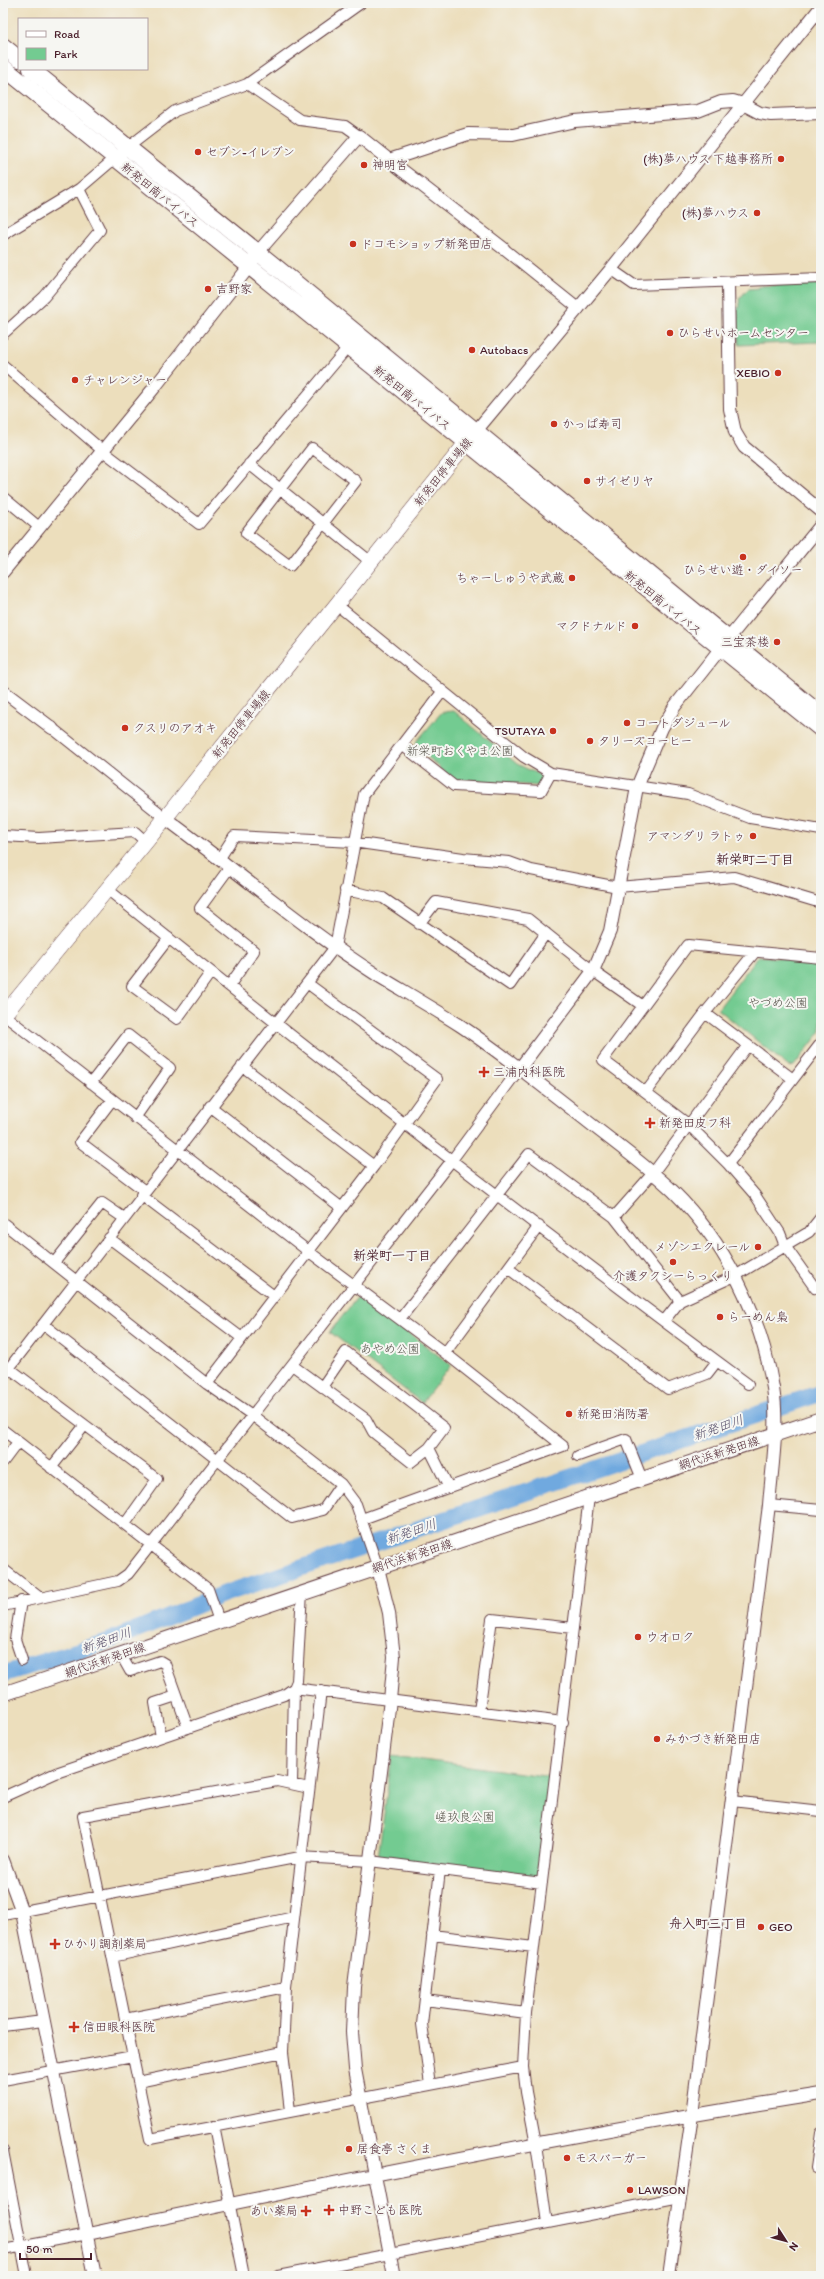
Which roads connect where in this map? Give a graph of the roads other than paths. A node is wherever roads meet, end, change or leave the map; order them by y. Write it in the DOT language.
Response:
graph roads {
  1 [pos="361,3"];
  2 [pos="821,7"];
  3 [pos="3,46"];
  4 [pos="18,58"];
  5 [pos="3,67"];
  6 [pos="33,70"];
  7 [pos="247,84"];
  8 [pos="743,104"];
  9 [pos="821,113"];
  10 [pos="359,136"];
  11 [pos="127,148"];
  12 [pos="114,158"];
  13 [pos="389,160"];
  14 [pos="79,189"];
  15 [pos="3,235"];
  16 [pos="503,248"];
  17 [pos="258,252"];
  18 [pos="248,268"];
  19 [pos="611,269"];
  20 [pos="821,278"];
  21 [pos="728,283"];
  22 [pos="579,309"];
  23 [pos="3,334"];
  24 [pos="349,346"];
  25 [pos="3,365"];
  26 [pos="471,437"];
  27 [pos="102,451"];
  28 [pos="249,464"];
  29 [pos="280,489"];
  30 [pos="3,497"];
  31 [pos="821,511"];
  32 [pos="323,523"];
  33 [pos="821,525"];
  34 [pos="39,527"];
  35 [pos="372,562"];
  36 [pos="3,572"];
  37 [pos="337,605"];
  38 [pos="724,644"];
  39 [pos="3,691"];
  40 [pos="442,692"];
  41 [pos="821,715"];
  42 [pos="52,728"];
  43 [pos="821,729"];
  44 [pos="402,745"];
  45 [pos="551,773"];
  46 [pos="637,788"];
  47 [pos="165,818"];
  48 [pos="821,830"];
  49 [pos="3,836"];
  50 [pos="146,842"];
  51 [pos="353,842"];
  52 [pos="220,858"];
  53 [pos="230,867"];
  54 [pos="618,887"];
  55 [pos="107,889"];
  56 [pos="345,890"];
  57 [pos="821,903"];
  58 [pos="419,924"];
  59 [pos="546,933"];
  60 [pos="169,938"];
  61 [pos="335,947"];
  62 [pos="755,952"];
  63 [pos="821,958"];
  64 [pos="593,971"];
  65 [pos="211,972"];
  66 [pos="307,983"];
  67 [pos="229,986"];
  68 [pos="643,1006"];
  69 [pos="705,1014"];
  70 [pos="3,1016"];
  71 [pos="275,1024"];
  72 [pos="821,1043"];
  73 [pos="748,1045"];
  74 [pos="242,1066"];
  75 [pos="520,1068"];
  76 [pos="793,1079"];
  77 [pos="91,1083"];
  78 [pos="646,1092"];
  79 [pos="112,1100"];
  80 [pos="210,1106"];
  81 [pos="135,1118"];
  82 [pos="688,1124"];
  83 [pos="406,1125"];
  84 [pos="176,1150"];
  85 [pos="452,1160"];
  86 [pos="728,1164"];
  87 [pos="374,1166"];
  88 [pos="652,1173"];
  89 [pos="143,1193"];
  90 [pos="497,1194"];
  91 [pos="342,1208"];
  92 [pos="614,1217"];
  93 [pos="821,1217"];
  94 [pos="124,1218"];
  95 [pos="3,1224"];
  96 [pos="539,1226"];
  97 [pos="109,1238"];
  98 [pos="785,1246"];
  99 [pos="308,1251"];
  100 [pos="54,1262"];
  101 [pos="509,1269"];
  102 [pos="735,1276"];
  103 [pos="77,1280"];
  104 [pos="821,1284"];
  105 [pos="353,1285"];
  106 [pos="274,1296"];
  107 [pos="680,1301"];
  108 [pos="400,1319"];
  109 [pos="664,1321"];
  110 [pos="43,1324"];
  111 [pos="242,1338"];
  112 [pos="445,1353"];
  113 [pos="717,1361"];
  114 [pos="292,1365"];
  115 [pos="6,1372"];
  116 [pos="207,1384"];
  117 [pos="748,1384"];
  118 [pos="322,1387"];
  119 [pos="252,1415"];
  120 [pos="821,1419"];
  121 [pos="85,1425"];
  122 [pos="3,1430"];
  123 [pos="775,1435"];
  124 [pos="18,1442"];
  125 [pos="429,1448"];
  126 [pos="578,1456"];
  127 [pos="218,1458"];
  128 [pos="3,1462"];
  129 [pos="52,1468"];
  130 [pos="642,1479"];
  131 [pos="341,1484"];
  132 [pos="449,1488"];
  133 [pos="588,1497"];
  134 [pos="769,1505"];
  135 [pos="821,1510"];
  136 [pos="362,1519"];
  137 [pos="125,1524"];
  138 [pos="152,1545"];
  139 [pos="376,1563"];
  140 [pos="3,1569"];
  141 [pos="302,1592"];
  142 [pos="39,1597"];
  143 [pos="21,1601"];
  144 [pos="3,1606"];
  145 [pos="217,1614"];
  146 [pos="573,1628"];
  147 [pos="121,1655"];
  148 [pos="22,1660"];
  149 [pos="294,1688"];
  150 [pos="321,1691"];
  151 [pos="3,1694"];
  152 [pos="176,1696"];
  153 [pos="390,1700"];
  154 [pos="479,1711"];
  155 [pos="562,1722"];
  156 [pos="188,1728"];
  157 [pos="161,1737"];
  158 [pos="292,1784"];
  159 [pos="309,1788"];
  160 [pos="3,1796"];
  161 [pos="732,1801"];
  162 [pos="821,1811"];
  163 [pos="300,1857"];
  164 [pos="3,1860"];
  165 [pos="370,1861"];
  166 [pos="440,1870"];
  167 [pos="542,1883"];
  168 [pos="99,1896"];
  169 [pos="22,1912"];
  170 [pos="3,1915"];
  171 [pos="294,1917"];
  172 [pos="432,1935"];
  173 [pos="534,1947"];
  174 [pos="112,1957"];
  175 [pos="286,1987"];
  176 [pos="425,2000"];
  177 [pos="526,2013"];
  178 [pos="125,2019"];
  179 [pos="43,2021"];
  180 [pos="3,2026"];
  181 [pos="283,2052"];
  182 [pos="133,2056"];
  183 [pos="523,2068"];
  184 [pos="53,2071"];
  185 [pos="3,2080"];
  186 [pos="138,2082"];
  187 [pos="430,2085"];
  188 [pos="821,2094"];
  189 [pos="360,2099"];
  190 [pos="290,2111"];
  191 [pos="692,2115"];
  192 [pos="214,2126"];
  193 [pos="821,2133"];
  194 [pos="536,2144"];
  195 [pos="3,2151"];
  196 [pos="821,2168"];
  197 [pos="374,2175"];
  198 [pos="680,2196"];
  199 [pos="230,2203"];
  200 [pos="547,2223"];
  201 [pos="88,2234"];
  202 [pos="22,2247"];
  203 [pos="3,2250"];
  204 [pos="390,2255"];
  205 [pos="330,2271"];
  206 [pos="26,2276"];
  207 [pos="95,2276"];
  208 [pos="244,2276"];
  209 [pos="278,2276"];
  210 [pos="394,2276"];
  211 [pos="669,2276"];
  1 -- 7 [label="street"];
  2 -- 8 [label="street"];
  3 -- 4 [label="highway"];
  5 -- 12 [label="highway, 新発田南バイパス"];
  6 -- 11 [label="highway, 新発田南バイパス"];
  7 -- 10 [label="street"];
  7 -- 11 [label="street"];
  8 -- 9 [label="street"];
  8 -- 13 [label="street"];
  8 -- 19 [label="street"];
  10 -- 13 [label="street"];
  10 -- 17 [label="street"];
  11 -- 12 [label="street"];
  11 -- 17 [label="highway, 新発田南バイパス"];
  12 -- 14 [label="street"];
  12 -- 18 [label="highway, 新発田南バイパス"];
  13 -- 16 [label="street"];
  14 -- 15 [label="street"];
  14 -- 23 [label="street"];
  16 -- 22 [label="street"];
  17 -- 18 [label="street"];
  17 -- 26 [label="highway, 新発田南バイパス"];
  18 -- 24 [label="highway, 新発田南バイパス"];
  18 -- 27 [label="street"];
  19 -- 21 [label="street"];
  19 -- 22 [label="street"];
  20 -- 21 [label="street"];
  21 -- 31 [label="street"];
  22 -- 26 [label="street"];
  24 -- 26 [label="highway, 新発田南バイパス"];
  24 -- 28 [label="street"];
  25 -- 27 [label="street"];
  26 -- 35 [label="main road, 新発田停車場線"];
  26 -- 38 [label="highway, 新発田南バイパス"];
  27 -- 28 [label="street"];
  27 -- 34 [label="street"];
  28 -- 29 [label="street"];
  29 -- 32 [label="street"];
  29 -- 32 [label="street"];
  29 -- 32 [label="street"];
  30 -- 34 [label="street"];
  32 -- 35 [label="street"];
  33 -- 38 [label="street"];
  34 -- 36 [label="street"];
  35 -- 37 [label="main road, 新発田停車場線"];
  37 -- 40 [label="street"];
  37 -- 47 [label="main road, 新発田停車場線"];
  38 -- 41 [label="highway, 新発田南バイパス"];
  38 -- 43 [label="highway, 新発田南バイパス"];
  38 -- 46 [label="street"];
  39 -- 42 [label="street"];
  40 -- 44 [label="street"];
  40 -- 45 [label="street"];
  42 -- 47 [label="street"];
  44 -- 45 [label="street"];
  44 -- 51 [label="street"];
  45 -- 46 [label="street"];
  46 -- 48 [label="street"];
  46 -- 54 [label="street"];
  47 -- 50 [label="main road, 新発田停車場線"];
  47 -- 52 [label="street"];
  49 -- 50 [label="street"];
  50 -- 55 [label="main road, 新発田停車場線"];
  51 -- 52 [label="street"];
  51 -- 54 [label="street"];
  51 -- 56 [label="street"];
  52 -- 53 [label="street"];
  53 -- 61 [label="street"];
  53 -- 67 [label="street"];
  54 -- 57 [label="street"];
  54 -- 64 [label="street"];
  55 -- 60 [label="street"];
  55 -- 70 [label="main road, 新発田停車場線"];
  56 -- 58 [label="street"];
  56 -- 61 [label="street"];
  58 -- 59 [label="street"];
  58 -- 59 [label="street"];
  59 -- 64 [label="street"];
  60 -- 65 [label="street"];
  60 -- 65 [label="street"];
  61 -- 66 [label="street"];
  61 -- 75 [label="street"];
  62 -- 63 [label="street"];
  62 -- 68 [label="street"];
  62 -- 69 [label="street"];
  64 -- 68 [label="street"];
  64 -- 75 [label="street"];
  65 -- 67 [label="street"];
  66 -- 71 [label="street"];
  66 -- 83 [label="street"];
  67 -- 71 [label="street"];
  68 -- 78 [label="street"];
  69 -- 73 [label="street"];
  69 -- 78 [label="street"];
  70 -- 77 [label="street"];
  71 -- 74 [label="street"];
  71 -- 83 [label="street"];
  72 -- 76 [label="street"];
  73 -- 76 [label="street"];
  73 -- 82 [label="street"];
  74 -- 80 [label="street"];
  74 -- 87 [label="street"];
  75 -- 85 [label="street"];
  75 -- 88 [label="street"];
  76 -- 86 [label="street"];
  77 -- 79 [label="street"];
  77 -- 81 [label="street"];
  78 -- 82 [label="street"];
  79 -- 81 [label="street"];
  79 -- 89 [label="street"];
  80 -- 84 [label="street"];
  80 -- 91 [label="street"];
  81 -- 84 [label="street"];
  82 -- 86 [label="street"];
  82 -- 88 [label="street"];
  83 -- 85 [label="street"];
  83 -- 87 [label="street"];
  84 -- 89 [label="street"];
  84 -- 99 [label="street"];
  85 -- 90 [label="street"];
  85 -- 105 [label="street"];
  86 -- 98 [label="street"];
  87 -- 91 [label="street"];
  88 -- 92 [label="street"];
  88 -- 102 [label="street"];
  89 -- 94 [label="street"];
  89 -- 106 [label="street"];
  90 -- 92 [label="street"];
  90 -- 96 [label="street"];
  90 -- 108 [label="street"];
  91 -- 99 [label="street"];
  92 -- 107 [label="street"];
  93 -- 98 [label="street"];
  94 -- 97 [label="street"];
  94 -- 100 [label="street"];
  95 -- 100 [label="street"];
  96 -- 101 [label="street"];
  96 -- 109 [label="street"];
  97 -- 103 [label="street"];
  97 -- 111 [label="street"];
  98 -- 102 [label="street"];
  98 -- 104 [label="street"];
  99 -- 105 [label="street"];
  99 -- 106 [label="street"];
  100 -- 103 [label="street"];
  101 -- 112 [label="street"];
  101 -- 113 [label="street"];
  102 -- 107 [label="street"];
  102 -- 123 [label="street"];
  103 -- 110 [label="street"];
  103 -- 116 [label="street"];
  105 -- 108 [label="street"];
  105 -- 114 [label="street"];
  106 -- 111 [label="street"];
  107 -- 109 [label="street"];
  108 -- 112 [label="street"];
  109 -- 113 [label="street"];
  110 -- 115 [label="street"];
  110 -- 127 [label="street"];
  111 -- 116 [label="street"];
  112 -- 132 [label="street"];
  113 -- 117 [label="street"];
  114 -- 118 [label="street"];
  114 -- 119 [label="street"];
  115 -- 121 [label="street"];
  116 -- 119 [label="street"];
  118 -- 125 [label="street"];
  118 -- 125 [label="street"];
  119 -- 127 [label="street"];
  119 -- 131 [label="street"];
  120 -- 123 [label="main road, 網代浜新発田線"];
  121 -- 129 [label="street"];
  121 -- 137 [label="street"];
  122 -- 124 [label="street"];
  123 -- 130 [label="main road, 網代浜新発田線"];
  123 -- 134 [label="street"];
  124 -- 128 [label="street"];
  124 -- 129 [label="street"];
  125 -- 132 [label="street"];
  126 -- 130 [label="street"];
  127 -- 131 [label="street"];
  127 -- 138 [label="street"];
  129 -- 137 [label="street"];
  130 -- 133 [label="main road, 網代浜新発田線"];
  131 -- 136 [label="street"];
  132 -- 136 [label="street"];
  133 -- 139 [label="main road, 網代浜新発田線"];
  133 -- 146 [label="street"];
  134 -- 135 [label="street"];
  134 -- 161 [label="street"];
  136 -- 139 [label="street"];
  137 -- 138 [label="street"];
  138 -- 142 [label="street"];
  138 -- 145 [label="street"];
  139 -- 141 [label="main road, 網代浜新発田線"];
  139 -- 153 [label="street"];
  140 -- 142 [label="street"];
  141 -- 145 [label="main road, 網代浜新発田線"];
  141 -- 149 [label="street"];
  142 -- 143 [label="street"];
  143 -- 144 [label="street"];
  143 -- 148 [label="street"];
  145 -- 147 [label="main road, 網代浜新発田線"];
  146 -- 154 [label="street"];
  146 -- 155 [label="street"];
  147 -- 151 [label="main road, 網代浜新発田線"];
  147 -- 152 [label="street"];
  149 -- 150 [label="street"];
  149 -- 156 [label="street"];
  149 -- 158 [label="street"];
  150 -- 153 [label="street"];
  150 -- 159 [label="street"];
  152 -- 156 [label="street"];
  152 -- 157 [label="street"];
  153 -- 154 [label="street"];
  153 -- 165 [label="street"];
  154 -- 155 [label="street"];
  155 -- 167 [label="street"];
  156 -- 157 [label="street"];
  157 -- 160 [label="street"];
  158 -- 159 [label="street"];
  158 -- 168 [label="street"];
  159 -- 163 [label="street"];
  161 -- 162 [label="street"];
  161 -- 191 [label="street"];
  163 -- 165 [label="street"];
  163 -- 168 [label="street"];
  163 -- 171 [label="street"];
  164 -- 169 [label="street"];
  165 -- 166 [label="street"];
  165 -- 189 [label="street"];
  166 -- 167 [label="street"];
  166 -- 172 [label="street"];
  167 -- 173 [label="street"];
  168 -- 169 [label="street"];
  168 -- 174 [label="street"];
  169 -- 170 [label="street"];
  169 -- 179 [label="street"];
  171 -- 174 [label="street"];
  171 -- 175 [label="street"];
  172 -- 173 [label="street"];
  172 -- 176 [label="street"];
  173 -- 177 [label="street"];
  174 -- 178 [label="street"];
  175 -- 178 [label="street"];
  175 -- 181 [label="street"];
  176 -- 177 [label="street"];
  176 -- 187 [label="street"];
  177 -- 183 [label="street"];
  178 -- 182 [label="street"];
  179 -- 180 [label="street"];
  179 -- 184 [label="street"];
  181 -- 186 [label="street"];
  181 -- 190 [label="street"];
  182 -- 184 [label="street"];
  182 -- 186 [label="street"];
  183 -- 187 [label="street"];
  183 -- 194 [label="street"];
  184 -- 185 [label="street"];
  184 -- 201 [label="street"];
  186 -- 192 [label="street"];
  187 -- 189 [label="street"];
  188 -- 191 [label="street"];
  189 -- 190 [label="street"];
  189 -- 197 [label="street"];
  190 -- 192 [label="street"];
  191 -- 194 [label="street"];
  191 -- 198 [label="street"];
  192 -- 199 [label="street"];
  193 -- 196 [label="street"];
  194 -- 197 [label="street"];
  194 -- 200 [label="street"];
  195 -- 202 [label="street"];
  197 -- 199 [label="street"];
  197 -- 204 [label="street"];
  198 -- 200 [label="street"];
  198 -- 211 [label="street"];
  199 -- 201 [label="street"];
  199 -- 208 [label="street"];
  200 -- 204 [label="street"];
  201 -- 202 [label="street"];
  201 -- 207 [label="street"];
  202 -- 203 [label="street"];
  202 -- 206 [label="street"];
  204 -- 205 [label="street"];
  204 -- 210 [label="street"];
  205 -- 209 [label="street"];
}
